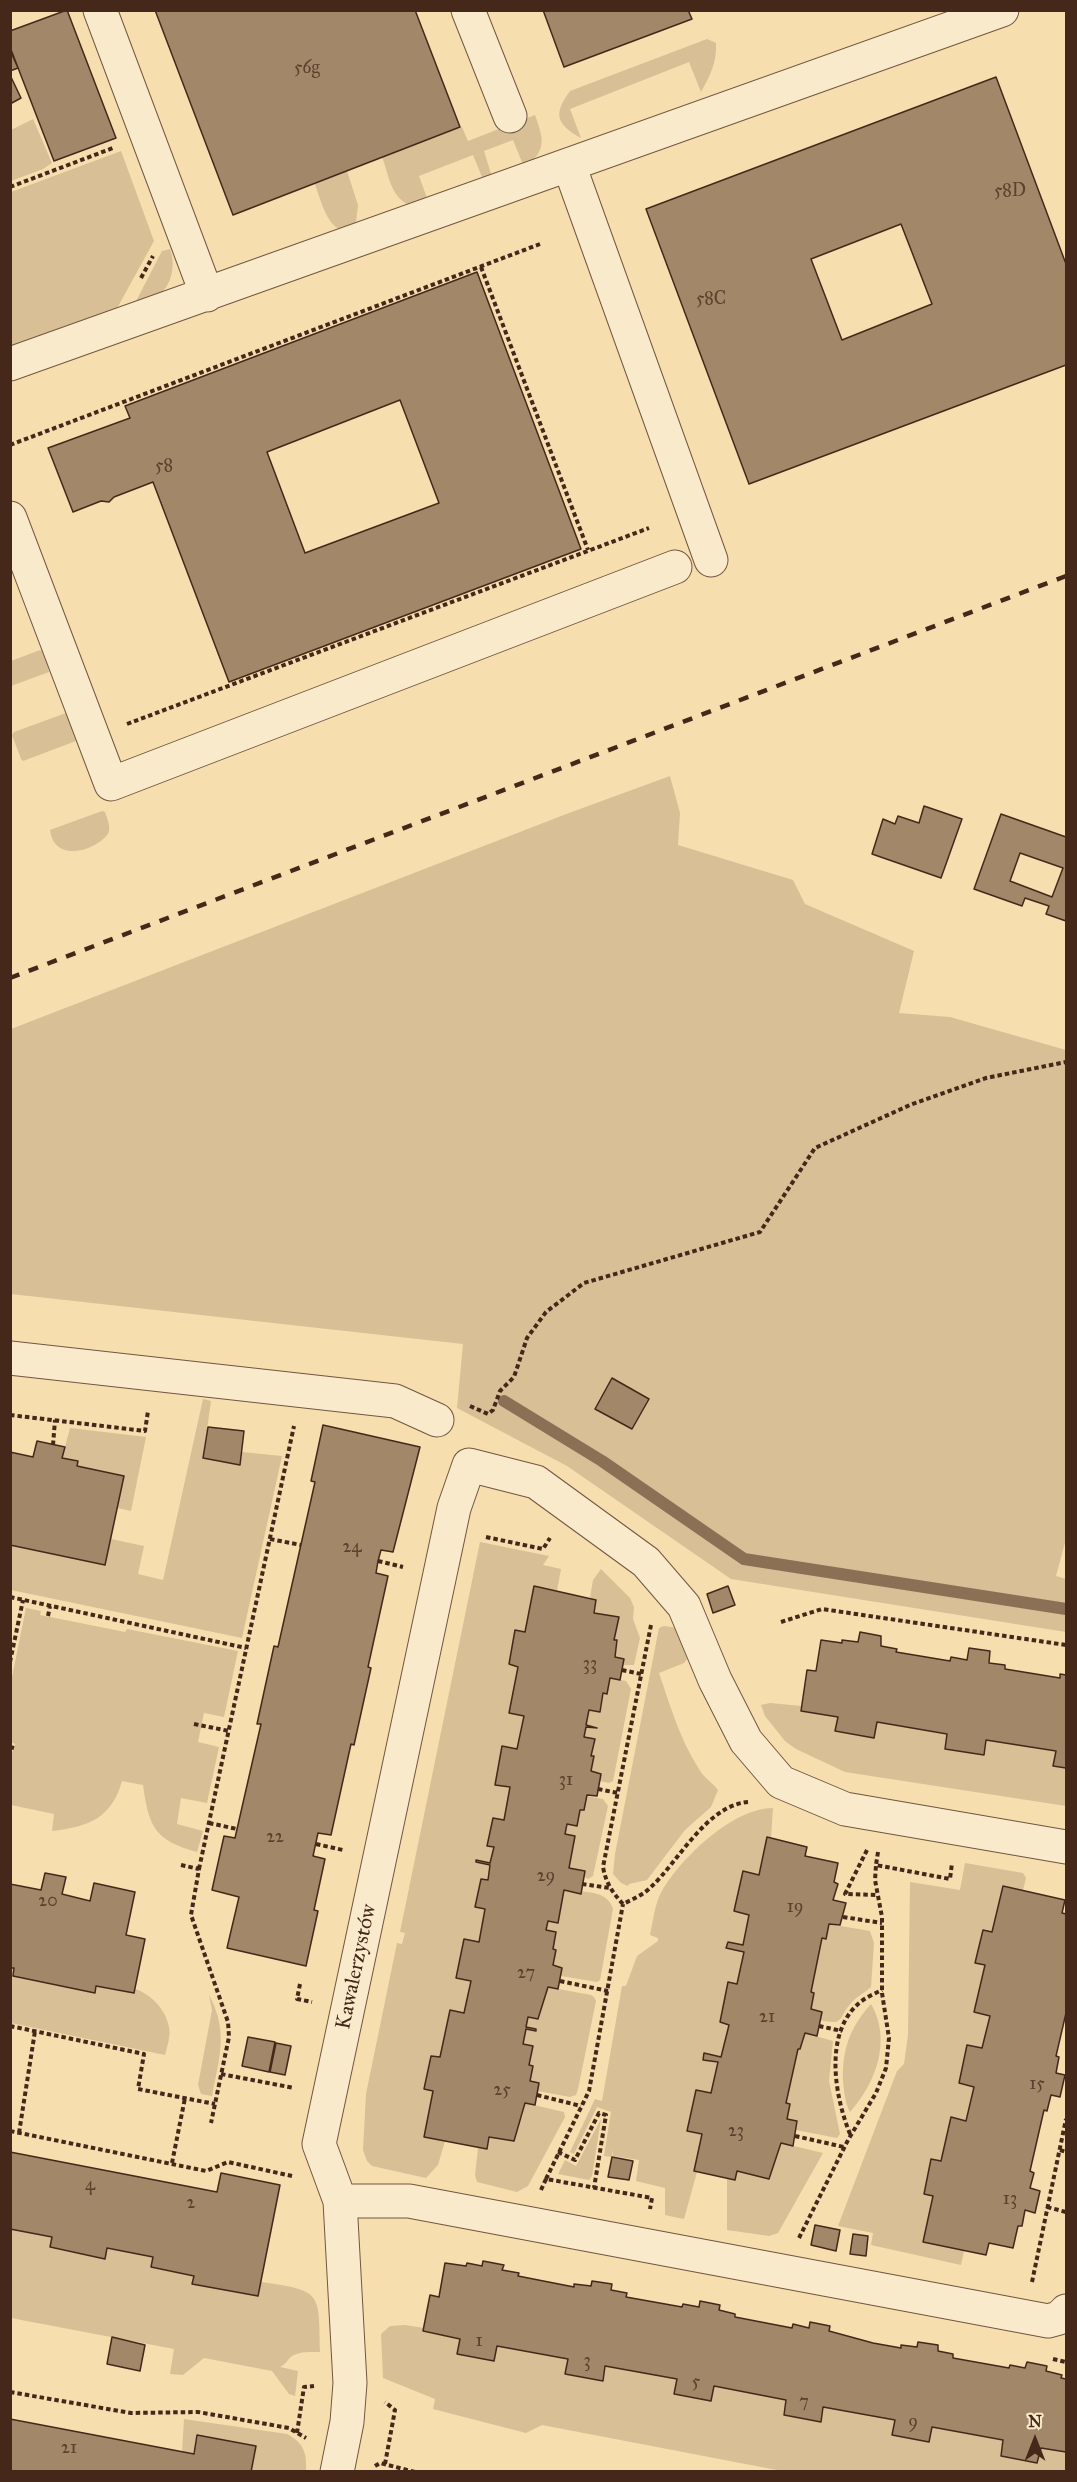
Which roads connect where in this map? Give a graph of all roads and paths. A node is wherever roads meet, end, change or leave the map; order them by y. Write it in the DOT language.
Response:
graph roads {
  1 [pos="100,10"];
  2 [pos="468,10"];
  3 [pos="1002,10"];
  4 [pos="510,116"];
  5 [pos="115,147"];
  6 [pos="569,165"];
  7 [pos="10,187"];
  8 [pos="540,244"];
  9 [pos="481,267"];
  10 [pos="207,295"];
  11 [pos="10,364"];
  12 [pos="10,445"];
  13 [pos="10,518"];
  14 [pos="648,528"];
  15 [pos="588,550"];
  16 [pos="711,560"];
  17 [pos="675,567"];
  18 [pos="93,736"];
  19 [pos="1066,1062"];
  20 [pos="10,1358"];
  21 [pos="301,1390"];
  22 [pos="451,1412"];
  23 [pos="10,1414"];
  24 [pos="55,1420"];
  25 [pos="145,1431"];
  26 [pos="53,1445"];
  27 [pos="270,1539"];
  28 [pos="301,1545"];
  29 [pos="378,1562"];
  30 [pos="399,1566"];
  31 [pos="10,1598"];
  32 [pos="24,1600"];
  33 [pos="50,1606"];
  34 [pos="48,1616"];
  35 [pos="781,1622"];
  36 [pos="1066,1645"];
  37 [pos="246,1648"];
  38 [pos="10,1662"];
  39 [pos="622,1670"];
  40 [pos="642,1674"];
  41 [pos="194,1724"];
  42 [pos="229,1731"];
  43 [pos="598,1789"];
  44 [pos="618,1792"];
  45 [pos="209,1823"];
  46 [pos="237,1829"];
  47 [pos="316,1844"];
  48 [pos="856,1846"];
  49 [pos="1066,1847"];
  50 [pos="350,1852"];
  51 [pos="181,1865"];
  52 [pos="876,1865"];
  53 [pos="199,1869"];
  54 [pos="582,1884"];
  55 [pos="610,1888"];
  56 [pos="877,1895"];
  57 [pos="623,1904"];
  58 [pos="843,1917"];
  59 [pos="882,1923"];
  60 [pos="560,1981"];
  61 [pos="300,1984"];
  62 [pos="882,1990"];
  63 [pos="608,1991"];
  64 [pos="313,2002"];
  65 [pos="10,2026"];
  66 [pos="819,2026"];
  67 [pos="36,2031"];
  68 [pos="842,2031"];
  69 [pos="221,2074"];
  70 [pos="302,2090"];
  71 [pos="537,2095"];
  72 [pos="185,2098"];
  73 [pos="215,2104"];
  74 [pos="581,2106"];
  75 [pos="1066,2120"];
  76 [pos="211,2123"];
  77 [pos="10,2131"];
  78 [pos="19,2133"];
  79 [pos="850,2135"];
  80 [pos="795,2136"];
  81 [pos="844,2147"];
  82 [pos="1060,2150"];
  83 [pos="1066,2151"];
  84 [pos="558,2152"];
  85 [pos="172,2163"];
  86 [pos="297,2179"];
  87 [pos="546,2179"];
  88 [pos="594,2188"];
  89 [pos="340,2201"];
  90 [pos="1047,2207"];
  91 [pos="1066,2212"];
  92 [pos="797,2243"];
  93 [pos="1032,2286"];
  94 [pos="1066,2311"];
  95 [pos="1047,2358"];
  96 [pos="1066,2362"];
  97 [pos="316,2386"];
  98 [pos="10,2392"];
  99 [pos="381,2399"];
  100 [pos="297,2433"];
  101 [pos="309,2444"];
  102 [pos="385,2464"];
  103 [pos="352,2471"];
  104 [pos="415,2472"];
  1 -- 10 [label="street"];
  2 -- 4 [label="street"];
  3 -- 6 [label="street"];
  5 -- 7 [label="path"];
  6 -- 10 [label="street"];
  6 -- 16 [label="street"];
  8 -- 9 [label="path"];
  9 -- 12 [label="path"];
  9 -- 15 [label="path"];
  10 -- 11 [label="street"];
  13 -- 18 [label="street"];
  14 -- 15 [label="path"];
  15 -- 18 [label="path"];
  17 -- 18 [label="street"];
  19 -- 22 [label="path"];
  20 -- 21 [label="street"];
  21 -- 22 [label="street"];
  21 -- 27 [label="path"];
  23 -- 24 [label="path"];
  24 -- 25 [label="path"];
  24 -- 26 [label="path"];
  27 -- 28 [label="path"];
  27 -- 37 [label="path"];
  29 -- 30 [label="path"];
  31 -- 32 [label="path"];
  32 -- 33 [label="path"];
  32 -- 38 [label="path"];
  33 -- 34 [label="path"];
  33 -- 37 [label="path"];
  35 -- 36 [label="path"];
  37 -- 42 [label="path"];
  39 -- 40 [label="path"];
  41 -- 42 [label="path"];
  42 -- 45 [label="path"];
  43 -- 44 [label="path"];
  45 -- 46 [label="path"];
  45 -- 53 [label="path"];
  47 -- 50 [label="path"];
  48 -- 56 [label="path"];
  49 -- 89 [label="street, Kawalerzystów"];
  51 -- 53 [label="path"];
  52 -- 56 [label="path"];
  53 -- 69 [label="path"];
  54 -- 55 [label="path"];
  56 -- 59 [label="path"];
  57 -- 63 [label="path"];
  58 -- 59 [label="path"];
  59 -- 62 [label="path"];
  60 -- 63 [label="path"];
  61 -- 64 [label="path"];
  62 -- 68 [label="path"];
  62 -- 79 [label="path"];
  63 -- 74 [label="path"];
  65 -- 67 [label="path"];
  66 -- 68 [label="path"];
  67 -- 72 [label="path"];
  67 -- 78 [label="path"];
  68 -- 79 [label="path"];
  69 -- 70 [label="path"];
  69 -- 73 [label="path"];
  71 -- 74 [label="path"];
  72 -- 73 [label="path"];
  72 -- 85 [label="path"];
  73 -- 76 [label="path"];
  74 -- 84 [label="path"];
  75 -- 82 [label="path"];
  77 -- 78 [label="path"];
  78 -- 85 [label="path"];
  79 -- 81 [label="path"];
  80 -- 81 [label="path"];
  81 -- 92 [label="path"];
  82 -- 83 [label="path"];
  82 -- 90 [label="path"];
  84 -- 87 [label="path"];
  84 -- 88 [label="path"];
  85 -- 86 [label="path"];
  89 -- 94 [label="street"];
  89 -- 103 [label="street, Kawalerzystów"];
  90 -- 91 [label="path"];
  90 -- 93 [label="path"];
  95 -- 96 [label="path"];
  97 -- 100 [label="path"];
  98 -- 100 [label="path"];
  99 -- 102 [label="path"];
  100 -- 101 [label="path"];
  102 -- 103 [label="path"];
  102 -- 104 [label="path"];
}
